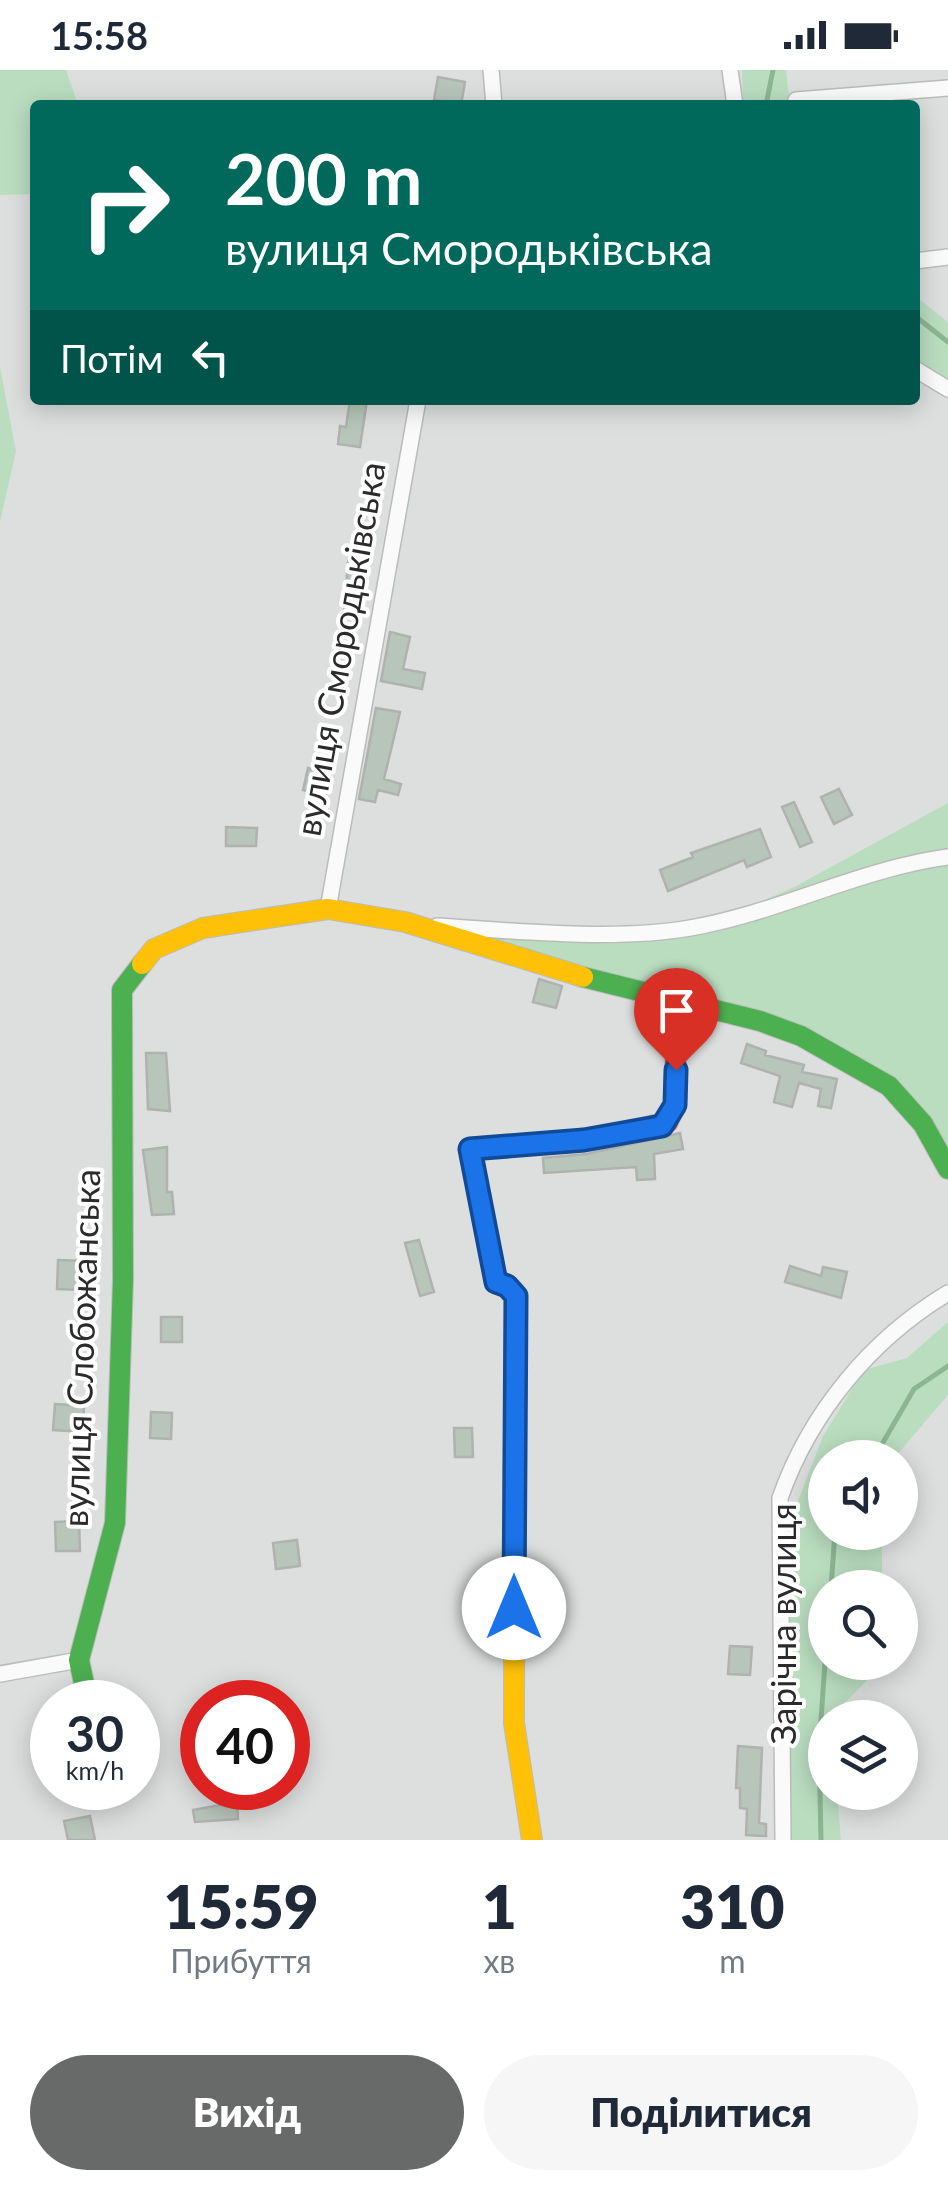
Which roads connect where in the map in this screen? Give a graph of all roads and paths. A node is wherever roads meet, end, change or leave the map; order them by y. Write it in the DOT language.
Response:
graph roads {
  1 [pos="491,70"];
  2 [pos="730,70"];
  3 [pos="948,88"];
  4 [pos="494,100"];
  5 [pos="734,100"];
  6 [pos="796,100"];
  7 [pos="948,257"];
  8 [pos="920,260"];
  9 [pos="920,372"];
  10 [pos="948,390"];
  11 [pos="417,405"];
  12 [pos="948,858"];
  13 [pos="328,909"];
  14 [pos="414,925"];
  15 [pos="676,1000"];
  16 [pos="948,1169"];
  17 [pos="948,1292"];
  18 [pos="79,1660"];
  19 [pos="0,1674"];
  20 [pos="83,1680"];
  21 [pos="532,1840"];
  22 [pos="783,1840"];
  1 -- 4 [label="street"];
  2 -- 5 [label="street"];
  3 -- 6 [label="street"];
  7 -- 8 [label="street"];
  9 -- 10 [label="street"];
  11 -- 13 [label="street, вулиця Смородьківська"];
  12 -- 14 [label="street"];
  13 -- 14 [label="street"];
  13 -- 18 [label="street, вулиця Слобожанська"];
  14 -- 15 [label="street"];
  15 -- 16 [label="street"];
  15 -- 21 [label="street"];
  17 -- 22 [label="street, Зарічна вулиця"];
  18 -- 19 [label="street"];
  18 -- 20 [label="street, вулиця Слобожанська"];
}
